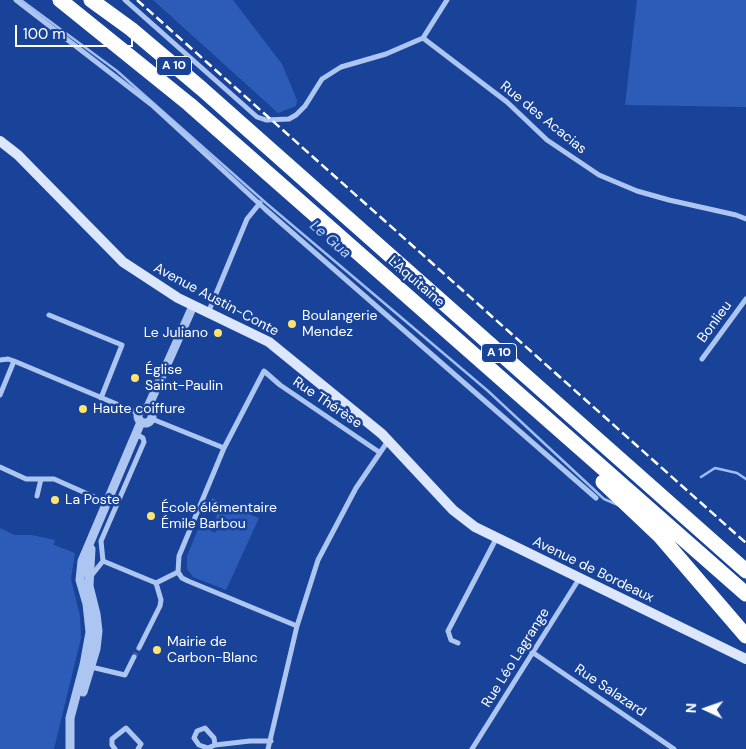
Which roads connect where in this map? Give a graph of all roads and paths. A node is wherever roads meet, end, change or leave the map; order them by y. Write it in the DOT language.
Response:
graph roads {
  1 [pos="16,0"];
  2 [pos="60,0"];
  3 [pos="91,0"];
  4 [pos="125,0"];
  5 [pos="447,0"];
  6 [pos="423,38"];
  7 [pos="0,141"];
  8 [pos="260,203"];
  9 [pos="746,219"];
  10 [pos="746,299"];
  11 [pos="193,306"];
  12 [pos="208,313"];
  13 [pos="49,315"];
  14 [pos="702,359"];
  15 [pos="0,360"];
  16 [pos="14,361"];
  17 [pos="0,395"];
  18 [pos="101,398"];
  19 [pos="147,409"];
  20 [pos="139,418"];
  21 [pos="152,419"];
  22 [pos="136,434"];
  23 [pos="385,437"];
  24 [pos="224,448"];
  25 [pos="379,452"];
  26 [pos="586,454"];
  27 [pos="0,467"];
  28 [pos="41,479"];
  29 [pos="36,496"];
  30 [pos="596,498"];
  31 [pos="108,503"];
  32 [pos="453,510"];
  33 [pos="496,539"];
  34 [pos="92,543"];
  35 [pos="103,561"];
  36 [pos="746,571"];
  37 [pos="178,572"];
  38 [pos="88,579"];
  39 [pos="579,579"];
  40 [pos="156,583"];
  41 [pos="746,594"];
  42 [pos="297,626"];
  43 [pos="746,636"];
  44 [pos="458,643"];
  45 [pos="139,648"];
  46 [pos="726,649"];
  47 [pos="532,652"];
  48 [pos="746,654"];
  49 [pos="134,657"];
  50 [pos="746,659"];
  51 [pos="91,667"];
  52 [pos="271,742"];
  53 [pos="215,745"];
  54 [pos="70,749"];
  55 [pos="74,749"];
  56 [pos="115,749"];
  57 [pos="138,749"];
  58 [pos="268,749"];
  59 [pos="472,749"];
  60 [pos="674,749"];
  1 -- 8 [label="street"];
  2 -- 26 [label="highway, L'Aquitaine / A 10"];
  3 -- 36 [label="highway, L'Aquitaine / A 10"];
  4 -- 6 [label="street"];
  5 -- 6 [label="street"];
  6 -- 9 [label="street, Rue des Acacias"];
  7 -- 11 [label="main road, Avenue Austin-Conte"];
  8 -- 12 [label="street"];
  8 -- 30 [label="street"];
  10 -- 14 [label="street, Bonlieu"];
  11 -- 12 [label="main road, Avenue Austin-Conte"];
  11 -- 19 [label="street"];
  12 -- 23 [label="main road, Avenue Austin-Conte"];
  13 -- 18 [label="street"];
  15 -- 16 [label="street"];
  16 -- 17 [label="street"];
  16 -- 18 [label="street"];
  18 -- 20 [label="street"];
  19 -- 20 [label="street"];
  19 -- 21 [label="street"];
  20 -- 21 [label="street"];
  20 -- 22 [label="street"];
  21 -- 24 [label="street"];
  22 -- 31 [label="street"];
  22 -- 35 [label="street"];
  23 -- 25 [label="street"];
  23 -- 32 [label="main road, Avenue Austin-Conte"];
  24 -- 25 [label="street, Rue Thérèse"];
  24 -- 37 [label="street"];
  25 -- 42 [label="street"];
  26 -- 41 [label="highway, L'Aquitaine / A 10"];
  26 -- 43 [label="highway"];
  27 -- 28 [label="street"];
  28 -- 29 [label="street"];
  28 -- 31 [label="street"];
  31 -- 34 [label="street"];
  32 -- 33 [label="main road, Avenue de Bordeaux"];
  33 -- 39 [label="main road, Avenue de Bordeaux"];
  33 -- 44 [label="street"];
  34 -- 38 [label="street"];
  34 -- 54 [label="street"];
  35 -- 38 [label="street"];
  35 -- 40 [label="street"];
  37 -- 40 [label="street"];
  37 -- 42 [label="street"];
  38 -- 51 [label="street"];
  39 -- 46 [label="main road, Avenue de Bordeaux"];
  39 -- 47 [label="street, Rue Léo Lagrange"];
  40 -- 45 [label="street"];
  42 -- 52 [label="street"];
  46 -- 48 [label="main road, Avenue de Bordeaux"];
  46 -- 50 [label="main road, Avenue de Bordeaux"];
  47 -- 59 [label="street, Rue Léo Lagrange"];
  47 -- 60 [label="street, Rue Salazard"];
  49 -- 51 [label="street"];
  51 -- 55 [label="street"];
  52 -- 53 [label="street"];
  52 -- 58 [label="street"];
  56 -- 57 [label="street"];
}
